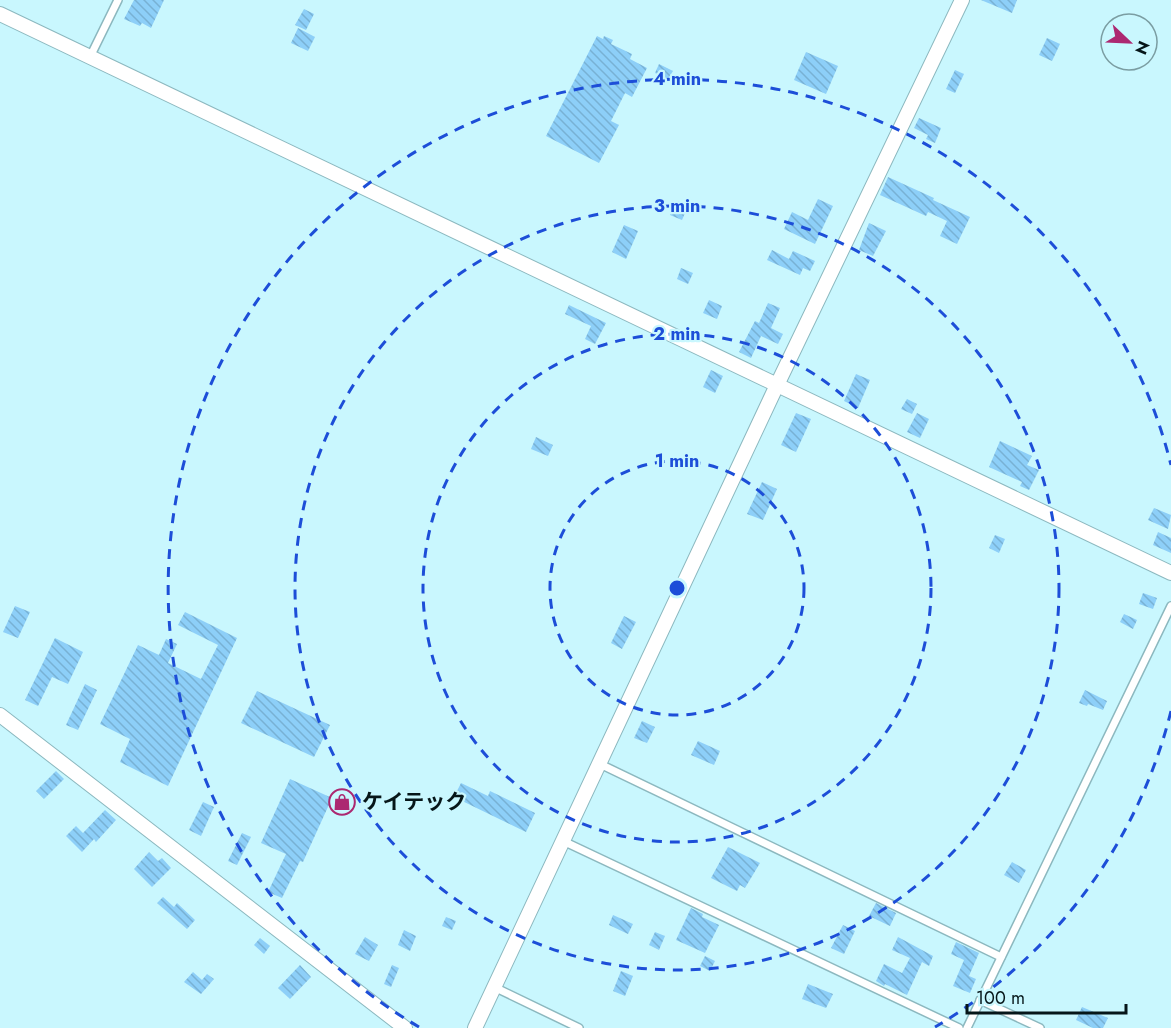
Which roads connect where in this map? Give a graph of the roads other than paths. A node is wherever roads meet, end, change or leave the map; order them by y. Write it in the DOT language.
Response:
graph roads {
  1 [pos="118,0"];
  2 [pos="962,0"];
  3 [pos="0,14"];
  4 [pos="90,57"];
  5 [pos="777,385"];
  6 [pos="1171,573"];
  7 [pos="1171,606"];
  8 [pos="0,715"];
  9 [pos="600,764"];
  10 [pos="563,841"];
  11 [pos="1001,957"];
  12 [pos="494,987"];
  13 [pos="980,1000"];
  14 [pos="405,1028"];
  15 [pos="475,1028"];
  16 [pos="579,1028"];
  17 [pos="959,1028"];
  18 [pos="967,1028"];
  19 [pos="1040,1028"];
  1 -- 4 [label="lane"];
  2 -- 5 [label="street"];
  3 -- 4 [label="street"];
  4 -- 5 [label="street"];
  5 -- 6 [label="street"];
  5 -- 9 [label="street"];
  7 -- 11 [label="lane"];
  8 -- 14 [label="street"];
  9 -- 10 [label="street"];
  9 -- 11 [label="lane"];
  10 -- 12 [label="street"];
  10 -- 17 [label="lane"];
  11 -- 13 [label="lane"];
  12 -- 15 [label="street"];
  12 -- 16 [label="lane"];
  13 -- 18 [label="lane"];
  13 -- 19 [label="lane"];
}
